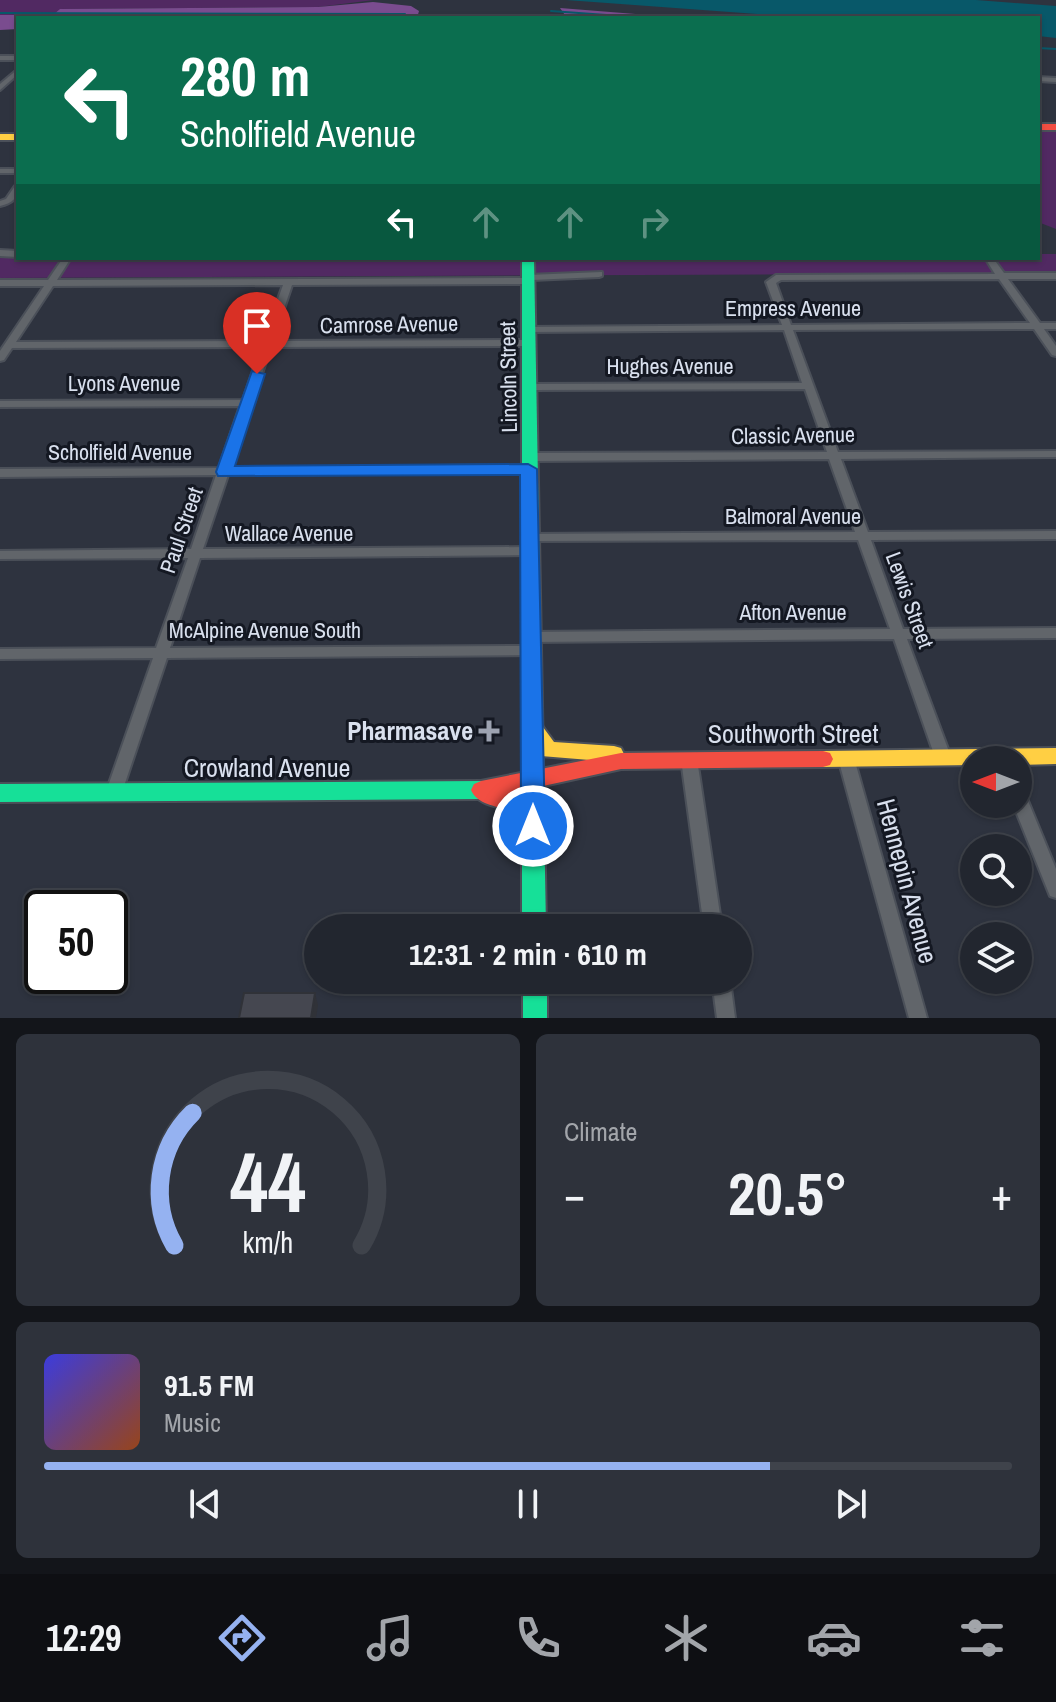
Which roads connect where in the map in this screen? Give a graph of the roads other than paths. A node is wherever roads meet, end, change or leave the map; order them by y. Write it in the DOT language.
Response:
graph roads {
  1 [pos="16,73"];
  2 [pos="0,88"];
  3 [pos="16,191"];
  4 [pos="0,204"];
  5 [pos="66,260"];
  6 [pos="528,260"];
  7 [pos="990,260"];
  8 [pos="599,274"];
  9 [pos="1002,276"];
  10 [pos="1056,276"];
  11 [pos="528,280"];
  12 [pos="288,282"];
  13 [pos="0,283"];
  14 [pos="50,283"];
  15 [pos="1037,326"];
  16 [pos="1056,326"];
  17 [pos="787,328"];
  18 [pos="530,336"];
  19 [pos="9,345"];
  20 [pos="267,346"];
  21 [pos="1056,353"];
  22 [pos="0,358"];
  23 [pos="809,386"];
  24 [pos="531,387"];
  25 [pos="247,403"];
  26 [pos="0,404"];
  27 [pos="833,454"];
  28 [pos="1056,454"];
  29 [pos="529,463"];
  30 [pos="224,472"];
  31 [pos="0,473"];
  32 [pos="1056,535"];
  33 [pos="863,536"];
  34 [pos="530,545"];
  35 [pos="195,554"];
  36 [pos="0,555"];
  37 [pos="898,633"];
  38 [pos="1056,633"];
  39 [pos="530,644"];
  40 [pos="162,652"];
  41 [pos="0,654"];
  42 [pos="532,726"];
  43 [pos="1056,756"];
  44 [pos="943,757"];
  45 [pos="960,757"];
  46 [pos="1032,757"];
  47 [pos="846,758"];
  48 [pos="659,759"];
  49 [pos="689,759"];
  50 [pos="533,783"];
  51 [pos="437,791"];
  52 [pos="114,792"];
  53 [pos="0,793"];
  54 [pos="1027,818"];
  55 [pos="533,847"];
  56 [pos="1056,890"];
  57 [pos="534,914"];
  58 [pos="711,914"];
  59 [pos="535,994"];
  60 [pos="723,994"];
  61 [pos="535,1018"];
  62 [pos="726,1018"];
  63 [pos="918,1018"];
  1 -- 2 [label="street"];
  3 -- 4 [label="street"];
  5 -- 14 [label="street"];
  6 -- 11 [label="main road, Lincoln Street"];
  7 -- 9 [label="street"];
  8 -- 11 [label="street"];
  9 -- 10 [label="street"];
  9 -- 15 [label="street"];
  9 -- 17 [label="street, Lewis Street"];
  11 -- 12 [label="street"];
  11 -- 18 [label="main road, Lincoln Street"];
  12 -- 14 [label="street"];
  12 -- 20 [label="street, Paul Street"];
  13 -- 14 [label="street"];
  14 -- 19 [label="street"];
  15 -- 16 [label="street, Empress Avenue"];
  15 -- 17 [label="street, Empress Avenue"];
  15 -- 21 [label="street"];
  17 -- 18 [label="street, Empress Avenue"];
  17 -- 23 [label="street, Lewis Street"];
  18 -- 20 [label="street, Camrose Avenue"];
  18 -- 24 [label="main road, Lincoln Street"];
  19 -- 20 [label="street, Camrose Avenue"];
  19 -- 22 [label="street"];
  20 -- 25 [label="street, Paul Street"];
  23 -- 24 [label="street, Hughes Avenue"];
  23 -- 27 [label="street, Lewis Street"];
  24 -- 29 [label="main road, Lincoln Street"];
  25 -- 26 [label="street, Lyons Avenue"];
  25 -- 30 [label="street, Paul Street"];
  27 -- 28 [label="street, Classic Avenue"];
  27 -- 29 [label="street, Classic Avenue"];
  27 -- 33 [label="street, Lewis Street"];
  29 -- 30 [label="street, Scholfield Avenue"];
  29 -- 34 [label="main road, Lincoln Street"];
  30 -- 31 [label="street, Scholfield Avenue"];
  30 -- 35 [label="street, Paul Street"];
  32 -- 33 [label="street, Balmoral Avenue"];
  33 -- 34 [label="street, Balmoral Avenue"];
  33 -- 37 [label="street, Lewis Street"];
  34 -- 35 [label="street, Wallace Avenue"];
  34 -- 39 [label="main road, Lincoln Street"];
  35 -- 36 [label="street, Wallace Avenue"];
  35 -- 40 [label="street, Paul Street"];
  37 -- 38 [label="street, Afton Avenue"];
  37 -- 39 [label="street, Afton Avenue"];
  37 -- 44 [label="street, Lewis Street"];
  39 -- 40 [label="street, McAlpine Avenue South"];
  39 -- 42 [label="main road, Lincoln Street"];
  40 -- 41 [label="street, McAlpine Avenue South"];
  40 -- 52 [label="street, Paul Street"];
  42 -- 48 [label="main road"];
  42 -- 50 [label="main road, Lincoln Street"];
  43 -- 46 [label="main road, Southworth Street"];
  44 -- 45 [label="main road, Southworth Street"];
  44 -- 47 [label="main road, Southworth Street"];
  47 -- 49 [label="main road, Southworth Street"];
  47 -- 63 [label="street, Hennepin Avenue"];
  48 -- 49 [label="main road, Southworth Street"];
  48 -- 50 [label="main road, Southworth Street"];
  49 -- 58 [label="street"];
  50 -- 51 [label="main road, Crowland Avenue"];
  50 -- 55 [label="main road, Lincoln Street"];
  51 -- 52 [label="main road, Crowland Avenue"];
  51 -- 55 [label="main road"];
  52 -- 53 [label="main road, Crowland Avenue"];
  54 -- 56 [label="street"];
  55 -- 57 [label="main road, Lincoln Street"];
  59 -- 61 [label="main road"];
  60 -- 62 [label="street"];
}
